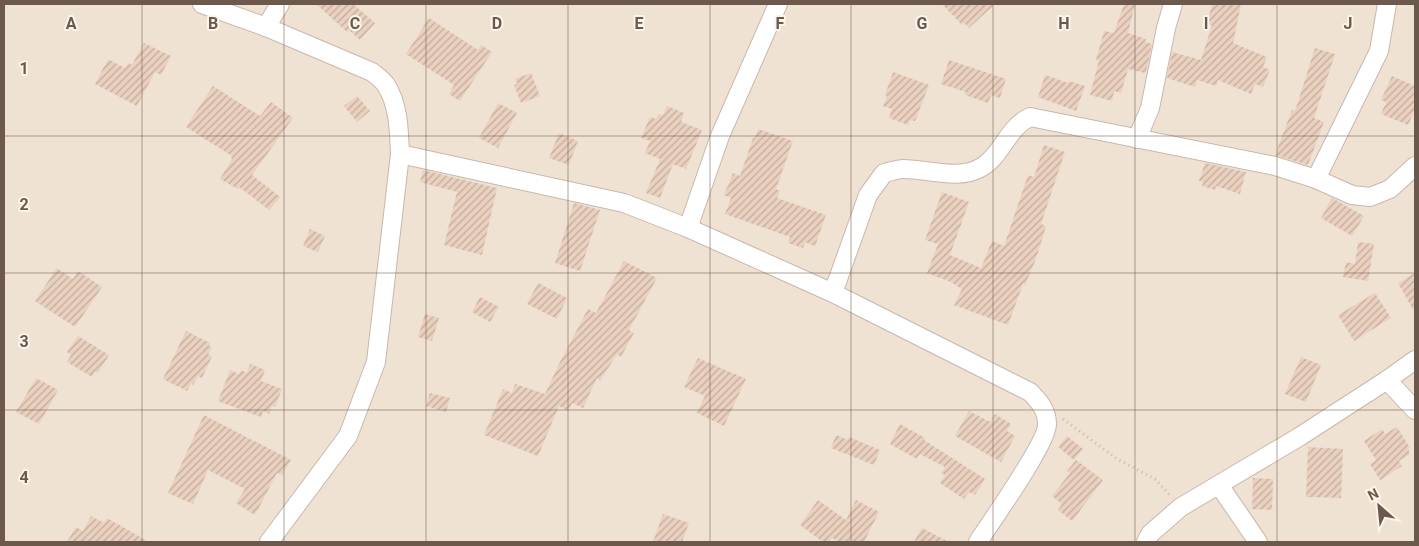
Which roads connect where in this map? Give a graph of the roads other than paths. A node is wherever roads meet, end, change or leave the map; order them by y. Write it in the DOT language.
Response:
graph roads {
  1 [pos="202,4"];
  2 [pos="280,4"];
  3 [pos="778,4"];
  4 [pos="1173,4"];
  5 [pos="1387,4"];
  6 [pos="266,27"];
  7 [pos="1137,139"];
  8 [pos="400,154"];
  9 [pos="1415,166"];
  10 [pos="1316,178"];
  11 [pos="688,228"];
  12 [pos="833,293"];
  13 [pos="1415,360"];
  14 [pos="1387,380"];
  15 [pos="1415,410"];
  16 [pos="1219,485"];
  17 [pos="269,542"];
  18 [pos="978,542"];
  19 [pos="1146,542"];
  20 [pos="1258,542"];
  1 -- 6 [label="street"];
  2 -- 6 [label="street"];
  3 -- 11 [label="street"];
  4 -- 7 [label="street"];
  5 -- 10 [label="street"];
  6 -- 8 [label="street"];
  7 -- 10 [label="street"];
  7 -- 12 [label="street"];
  8 -- 11 [label="street"];
  8 -- 17 [label="street"];
  9 -- 10 [label="street"];
  11 -- 12 [label="street"];
  12 -- 18 [label="street"];
  13 -- 14 [label="street"];
  14 -- 15 [label="street"];
  14 -- 16 [label="street"];
  16 -- 19 [label="street"];
  16 -- 20 [label="street"];
}
